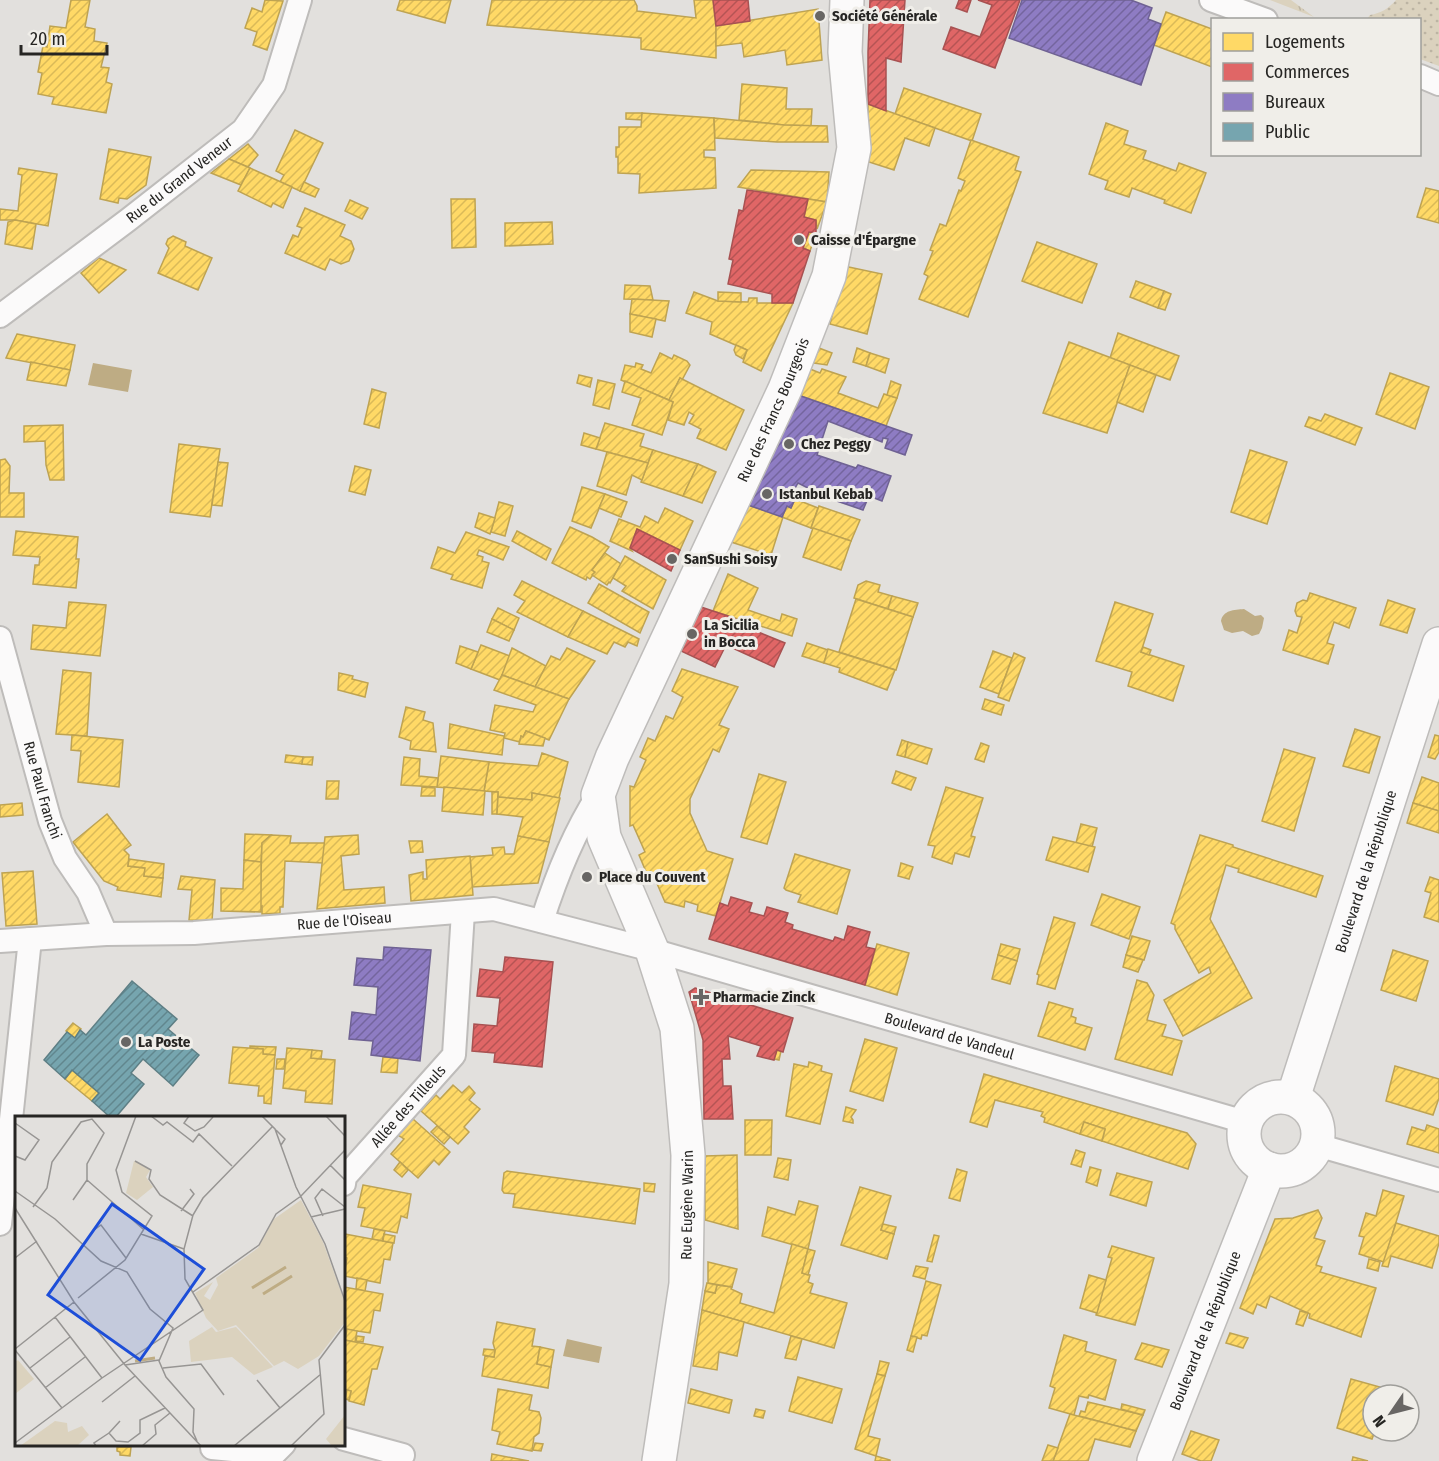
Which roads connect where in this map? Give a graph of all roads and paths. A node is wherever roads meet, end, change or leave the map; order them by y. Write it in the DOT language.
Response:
graph roads {
  1 [pos="300,0"];
  2 [pos="847,0"];
  3 [pos="1211,0"];
  4 [pos="1260,18"];
  5 [pos="1421,77"];
  6 [pos="1439,84"];
  7 [pos="0,316"];
  8 [pos="0,638"];
  9 [pos="1439,644"];
  10 [pos="598,795"];
  11 [pos="463,912"];
  12 [pos="542,921"];
  13 [pos="106,934"];
  14 [pos="30,939"];
  15 [pos="0,941"];
  16 [pos="652,950"];
  17 [pos="1293,1098"];
  18 [pos="1245,1122"];
  19 [pos="1317,1145"];
  20 [pos="1269,1169"];
  21 [pos="345,1177"];
  22 [pos="1439,1180"];
  23 [pos="0,1224"];
  24 [pos="345,1439"];
  25 [pos="282,1446"];
  26 [pos="212,1448"];
  27 [pos="403,1455"];
  28 [pos="659,1461"];
  29 [pos="1154,1461"];
  1 -- 7 [label="street, Rue du Grand Veneur"];
  2 -- 10 [label="main road, Rue des Francs Bourgeois"];
  3 -- 4 [label="street"];
  5 -- 6 [label="street"];
  8 -- 13 [label="street, Rue Paul Franchi"];
  9 -- 17 [label="main road, Boulevard de la République"];
  10 -- 12 [label="street, Rue des Francs Bourgeois"];
  10 -- 16 [label="main road, Rue des Francs Bourgeois"];
  11 -- 12 [label="street, Rue de l'Oiseau"];
  11 -- 13 [label="street, Rue de l'Oiseau"];
  11 -- 21 [label="street, Allée des Tilleuls"];
  12 -- 16 [label="street, Rue de l'Oiseau"];
  13 -- 14 [label="street, Rue de l'Oiseau"];
  14 -- 15 [label="street, Rue de l'Oiseau"];
  14 -- 23 [label="street"];
  16 -- 18 [label="street, Boulevard de Vandeul"];
  16 -- 28 [label="main road, Rue Eugène Warin"];
  17 -- 18 [label="main road"];
  17 -- 19 [label="main road"];
  18 -- 20 [label="main road"];
  19 -- 20 [label="main road"];
  19 -- 22 [label="street"];
  20 -- 29 [label="main road, Boulevard de la République"];
  24 -- 27 [label="street"];
  25 -- 26 [label="street"];
}
